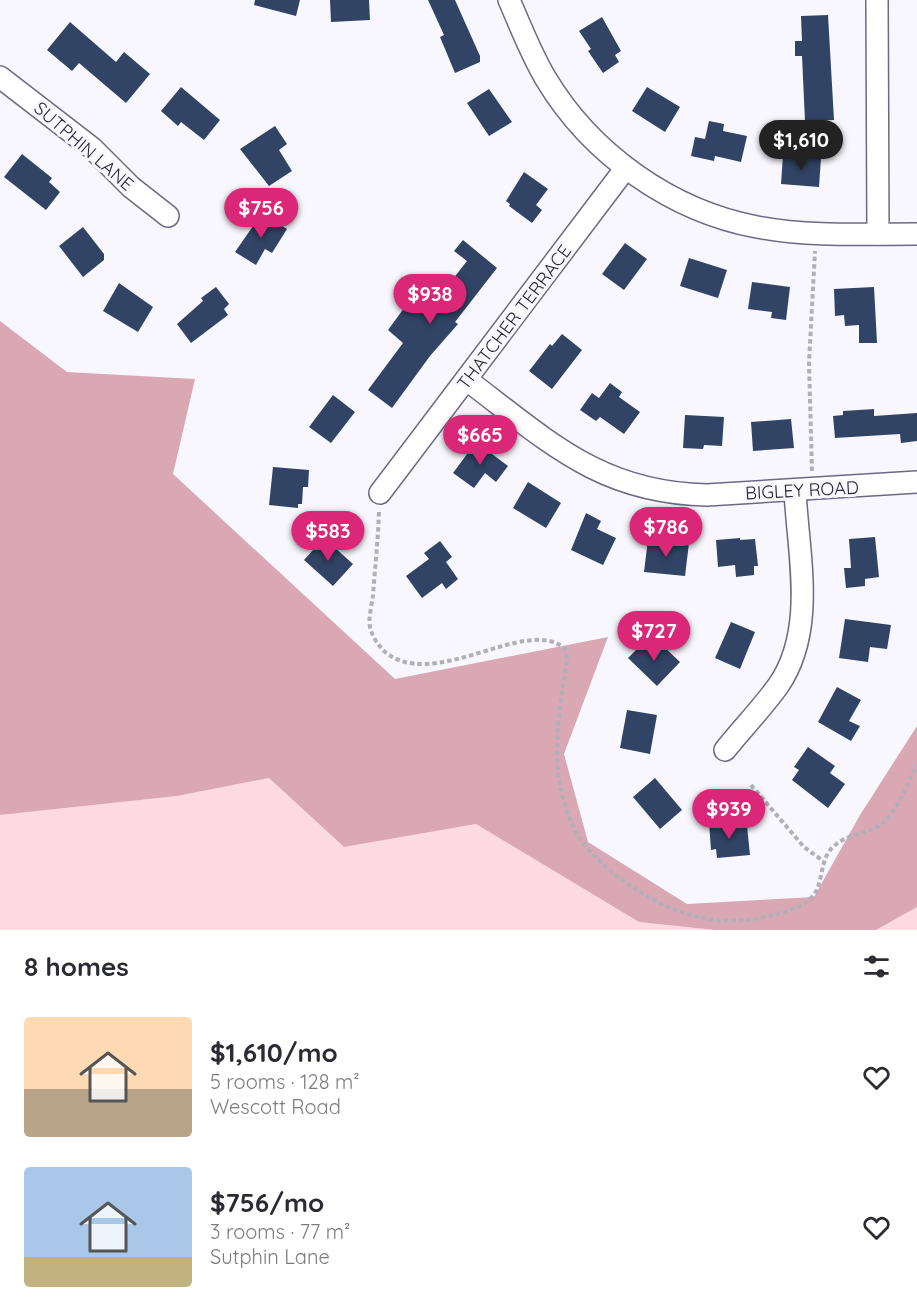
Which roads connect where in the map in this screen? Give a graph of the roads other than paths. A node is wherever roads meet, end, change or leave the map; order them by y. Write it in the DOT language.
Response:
graph roads {
  1 [pos="509,0"];
  2 [pos="877,0"];
  3 [pos="0,76"];
  4 [pos="625,169"];
  5 [pos="168,216"];
  6 [pos="878,234"];
  7 [pos="917,234"];
  8 [pos="467,380"];
  9 [pos="917,482"];
  10 [pos="804,490"];
  11 [pos="380,493"];
  12 [pos="725,750"];
  1 -- 4 [label="street"];
  2 -- 6 [label="street"];
  3 -- 5 [label="street, SUTPHIN LANE"];
  4 -- 6 [label="street"];
  4 -- 8 [label="street, THATCHER TERRACE"];
  6 -- 7 [label="street"];
  8 -- 10 [label="street, BIGLEY ROAD"];
  8 -- 11 [label="street, THATCHER TERRACE"];
  9 -- 10 [label="street, BIGLEY ROAD"];
  10 -- 12 [label="street"];
}
